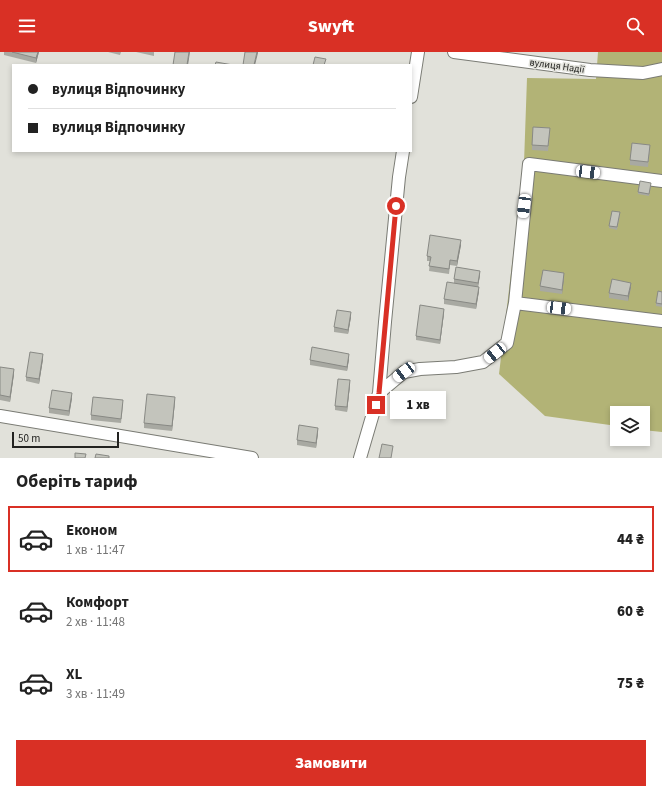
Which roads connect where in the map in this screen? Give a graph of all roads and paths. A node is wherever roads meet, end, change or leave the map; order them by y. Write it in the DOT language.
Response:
graph roads {
  1 [pos="418,52"];
  2 [pos="454,52"];
  3 [pos="662,69"];
  4 [pos="412,91"];
  5 [pos="403,152"];
  6 [pos="662,181"];
  7 [pos="515,303"];
  8 [pos="662,321"];
  9 [pos="379,393"];
  10 [pos="0,416"];
  11 [pos="252,458"];
  12 [pos="360,458"];
  1 -- 4 [label="street"];
  2 -- 3 [label="street, вулиця Надії"];
  5 -- 9 [label="street"];
  6 -- 7 [label="street"];
  7 -- 8 [label="street"];
  7 -- 9 [label="street"];
  9 -- 12 [label="street"];
  10 -- 11 [label="street"];
}
